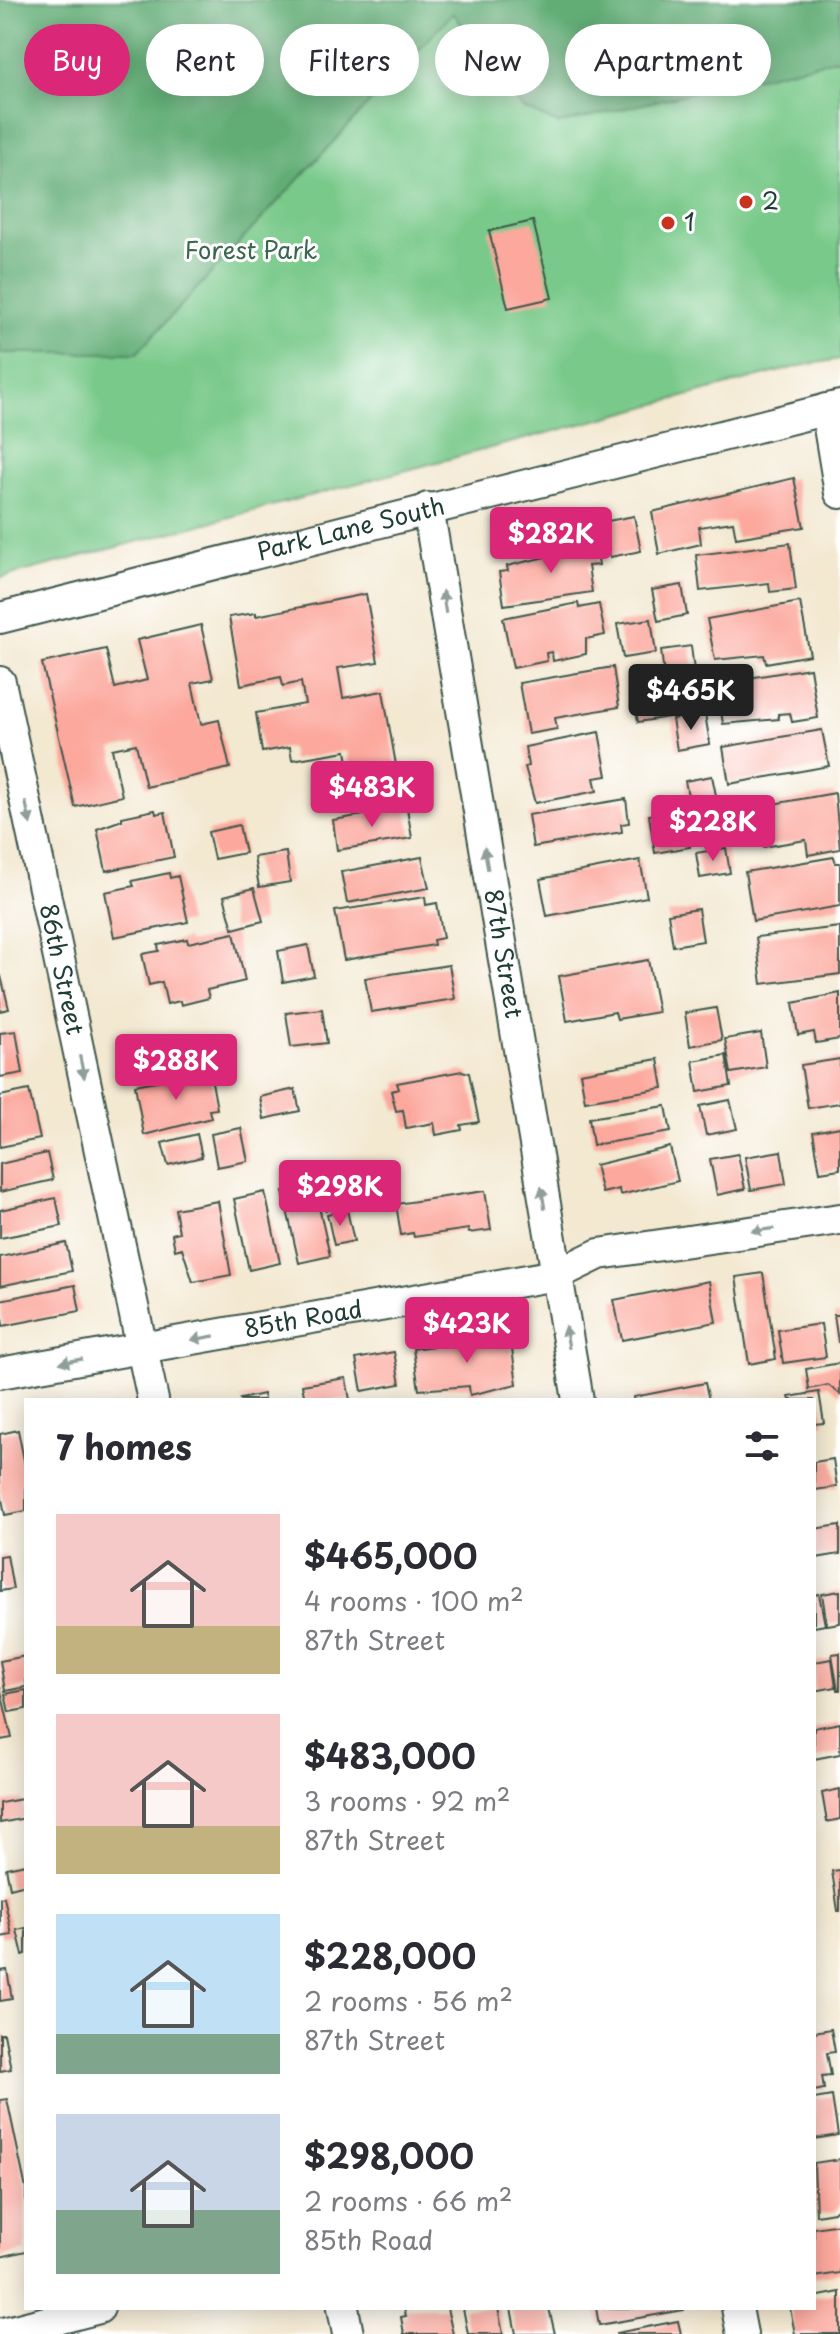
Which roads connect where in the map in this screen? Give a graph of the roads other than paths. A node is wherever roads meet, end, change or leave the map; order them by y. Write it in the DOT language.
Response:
graph roads {
  1 [pos="833,408"];
  2 [pos="840,493"];
  3 [pos="428,508"];
  4 [pos="0,618"];
  5 [pos="0,682"];
  6 [pos="840,1219"];
  7 [pos="556,1275"];
  8 [pos="142,1349"];
  9 [pos="0,1373"];
  10 [pos="153,1398"];
  11 [pos="578,1398"];
  12 [pos="91,2310"];
  13 [pos="343,2310"];
  14 [pos="737,2310"];
  15 [pos="0,2334"];
  16 [pos="348,2334"];
  17 [pos="742,2334"];
  1 -- 2 [label="street"];
  1 -- 3 [label="street, Park Lane South"];
  3 -- 4 [label="street, Park Lane South"];
  7 -- 3 [label="street, 87th Street, one-way"];
  5 -- 8 [label="street, 86th Street, one-way"];
  6 -- 7 [label="street, 85th Road, one-way"];
  7 -- 8 [label="street, 85th Road, one-way"];
  11 -- 7 [label="street, 87th Street, one-way"];
  8 -- 9 [label="street, 85th Road, one-way"];
  8 -- 10 [label="street, 86th Street"];
  12 -- 15 [label="street"];
  13 -- 16 [label="street"];
  14 -- 17 [label="street"];
}
